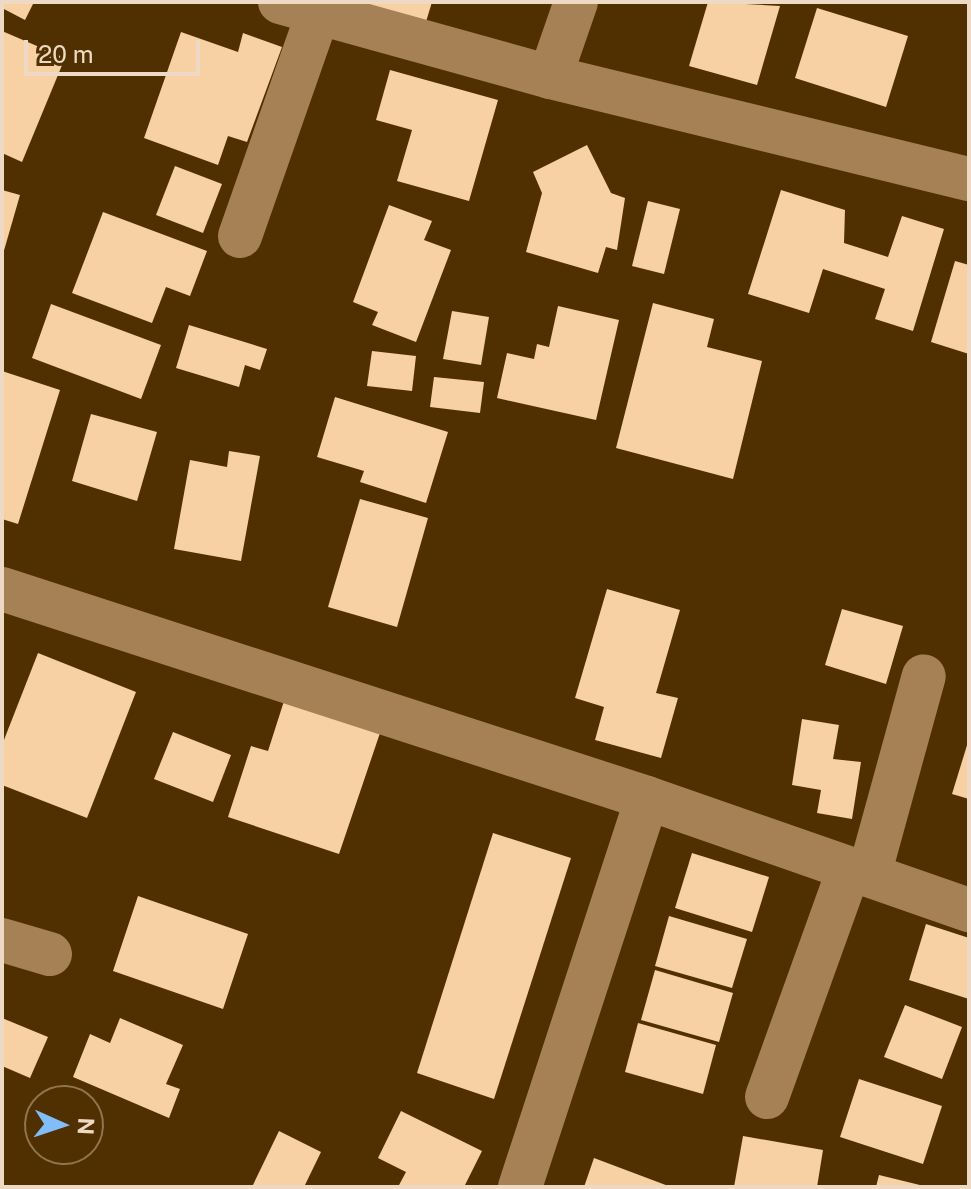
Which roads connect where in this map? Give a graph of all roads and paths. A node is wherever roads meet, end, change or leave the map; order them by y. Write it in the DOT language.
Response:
graph roads {
  1 [pos="576,2"];
  2 [pos="299,7"];
  3 [pos="550,77"];
  4 [pos="969,179"];
  5 [pos="240,236"];
  6 [pos="2,589"];
  7 [pos="924,676"];
  8 [pos="647,798"];
  9 [pos="859,872"];
  10 [pos="969,910"];
  11 [pos="2,940"];
  12 [pos="50,954"];
  13 [pos="767,1097"];
  14 [pos="520,1187"];
  1 -- 3 [label="street"];
  2 -- 3 [label="street"];
  2 -- 5 [label="street"];
  3 -- 4 [label="street"];
  6 -- 8 [label="street"];
  7 -- 9 [label="street"];
  8 -- 9 [label="street"];
  8 -- 14 [label="street"];
  9 -- 10 [label="street"];
  9 -- 13 [label="street"];
  11 -- 12 [label="street"];
}
